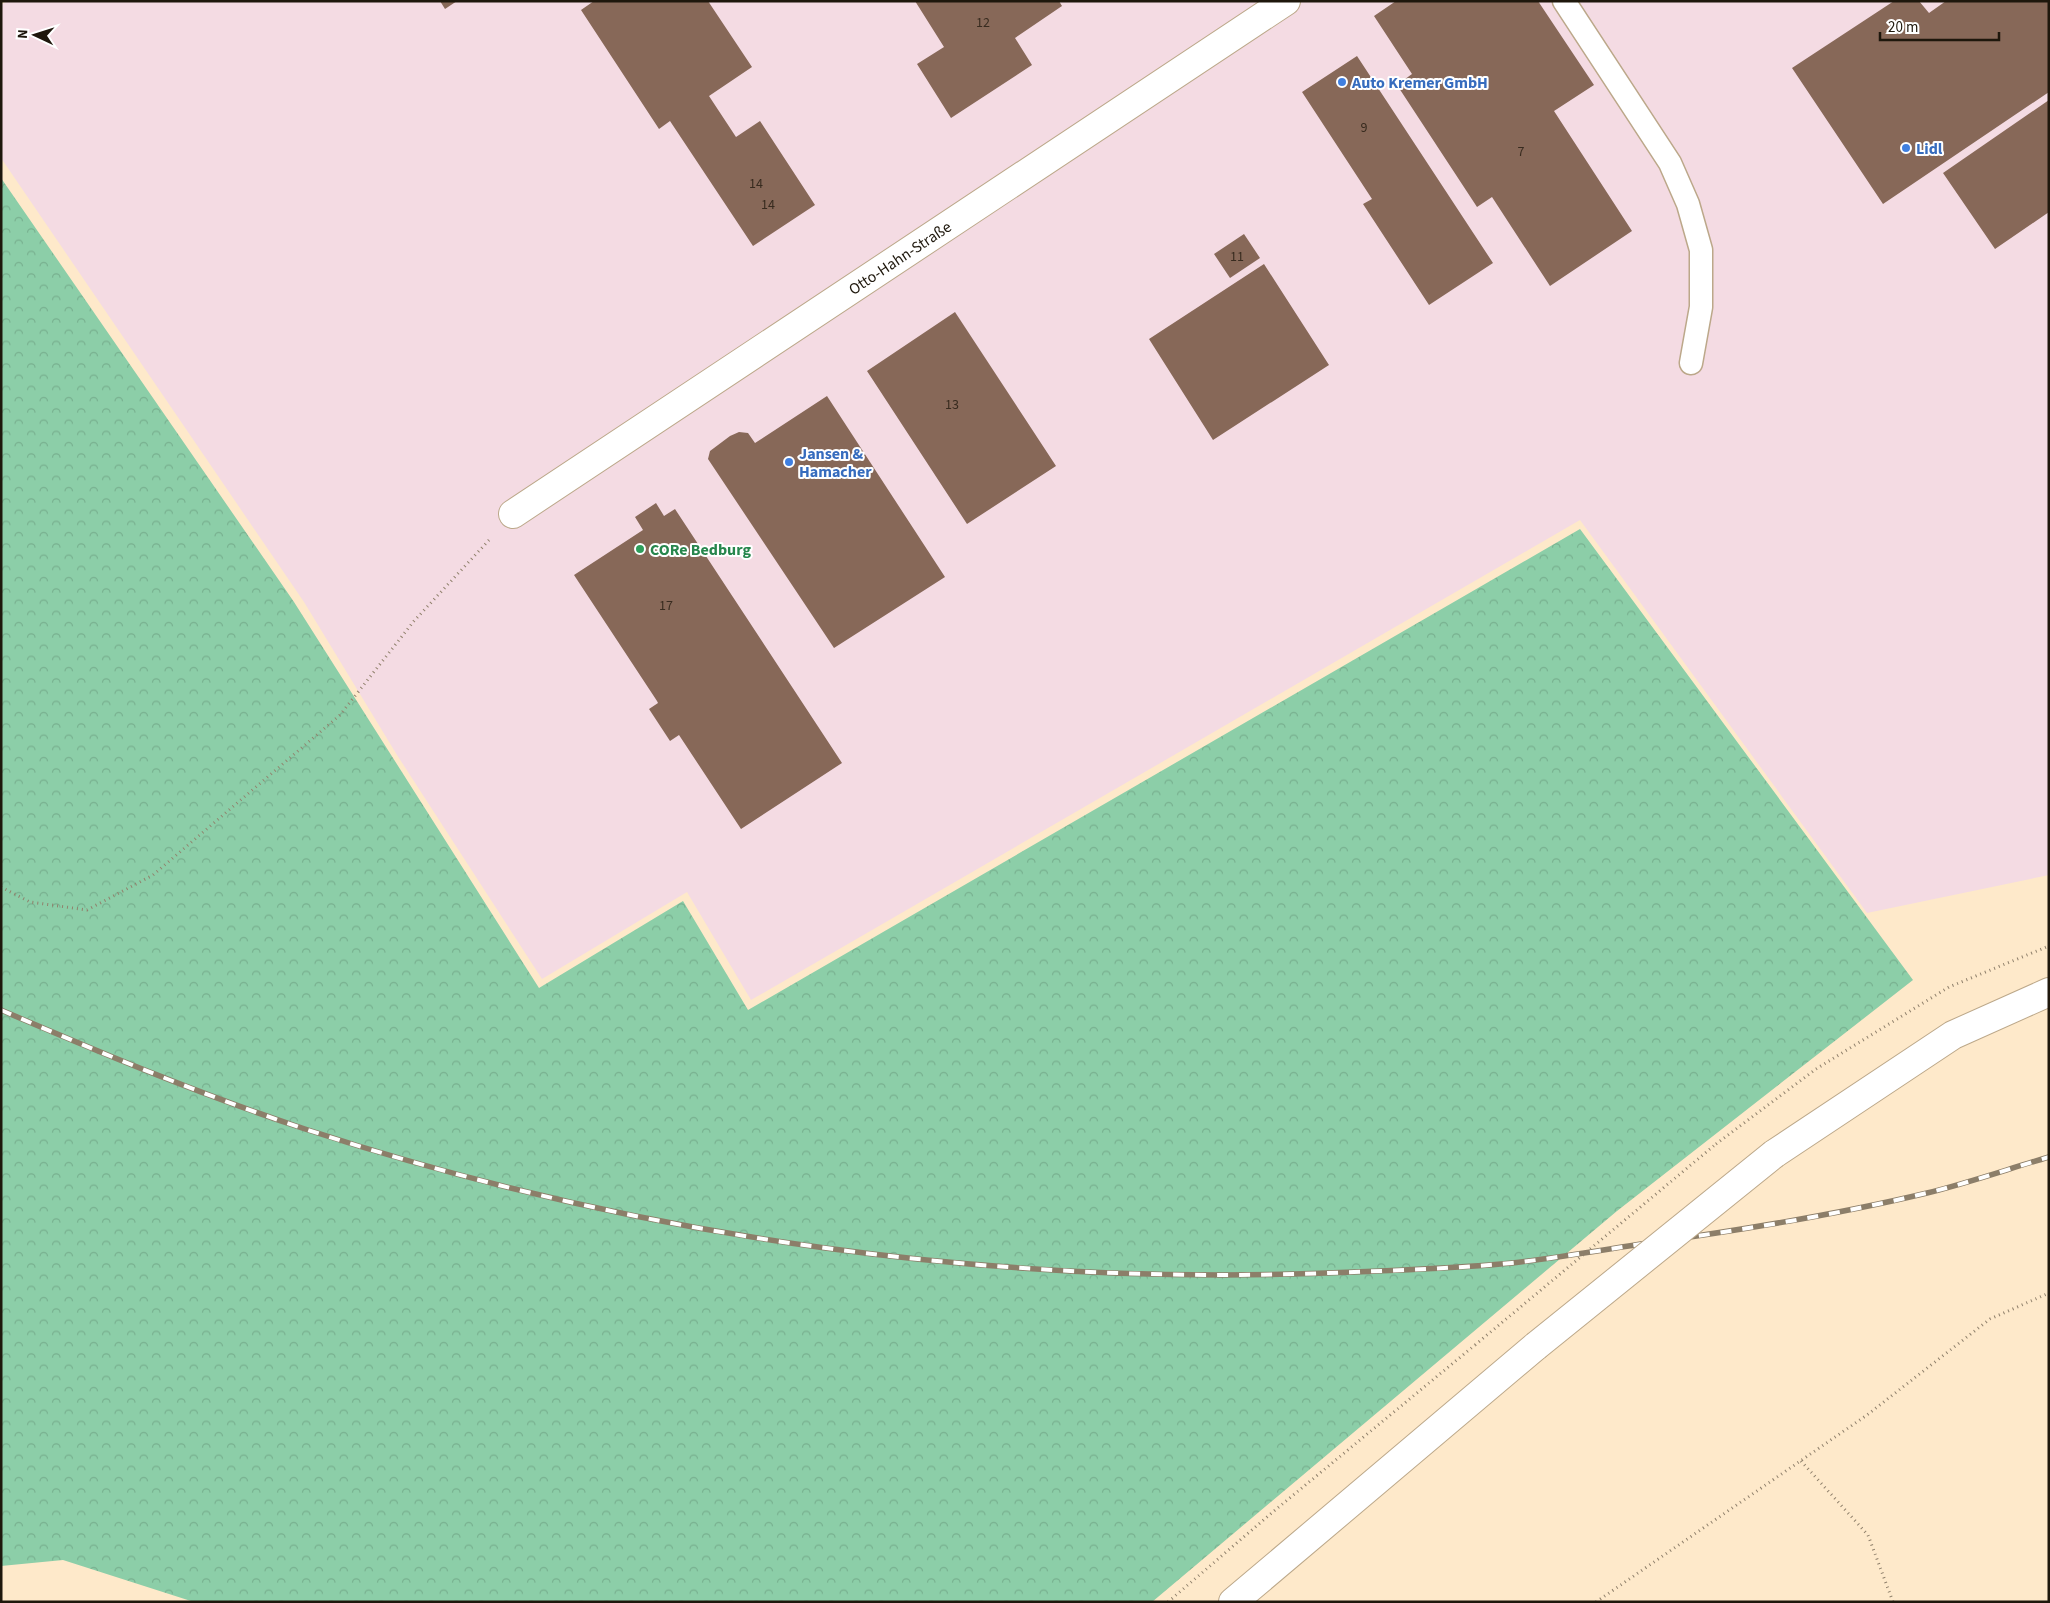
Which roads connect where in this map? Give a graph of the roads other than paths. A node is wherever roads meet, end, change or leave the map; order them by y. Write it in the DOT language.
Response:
graph roads {
  1 [pos="1286,1"];
  2 [pos="1564,1"];
  3 [pos="1691,363"];
  4 [pos="513,514"];
  5 [pos="2049,992"];
  6 [pos="1233,1602"];
  1 -- 4 [label="street, Otto-Hahn-Straße"];
  2 -- 3 [label="lane"];
  5 -- 6 [label="street, bridge"];
}
